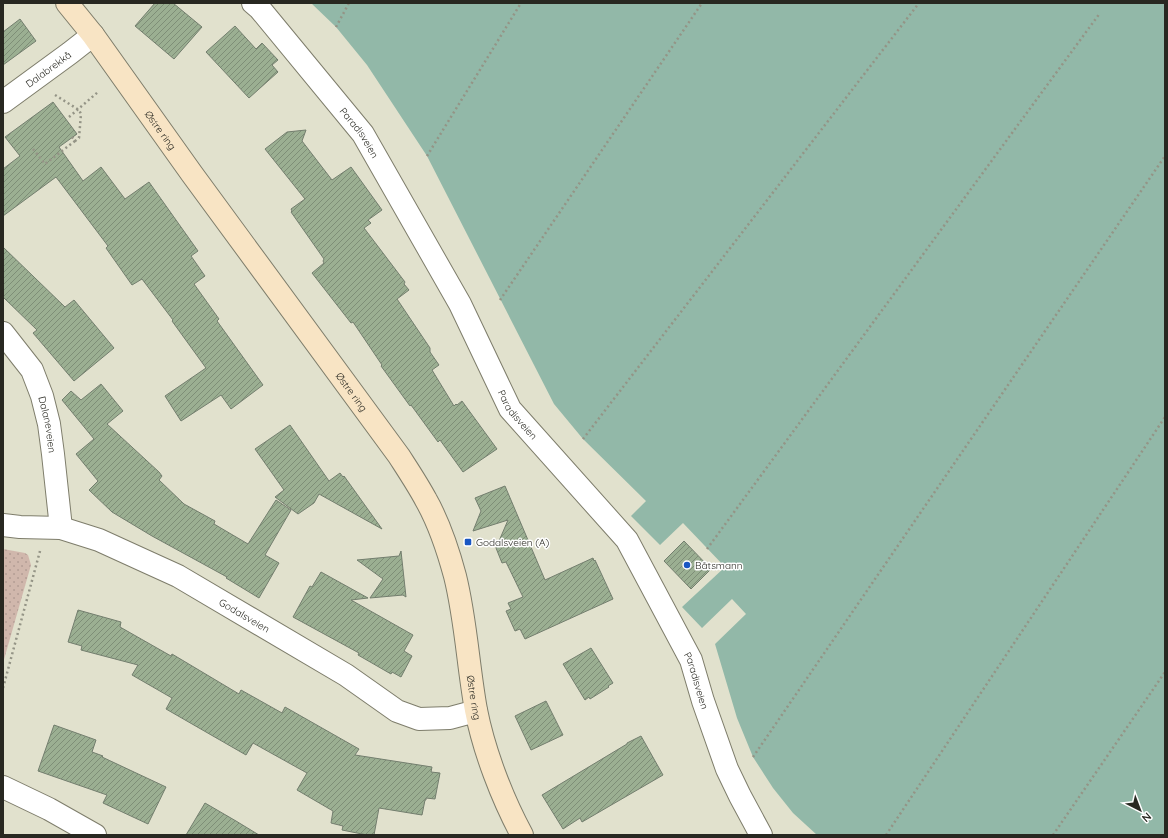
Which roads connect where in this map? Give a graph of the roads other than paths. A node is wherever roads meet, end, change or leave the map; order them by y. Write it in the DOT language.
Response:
graph roads {
  1 [pos="67,3"];
  2 [pos="253,3"];
  3 [pos="92,35"];
  4 [pos="3,102"];
  5 [pos="3,333"];
  6 [pos="3,525"];
  7 [pos="53,527"];
  8 [pos="476,711"];
  9 [pos="3,787"];
  10 [pos="95,835"];
  11 [pos="522,835"];
  12 [pos="760,835"];
  1 -- 3 [label="street, Østre ring"];
  2 -- 12 [label="street, Paradisveien"];
  3 -- 4 [label="street, Dalabrekkå"];
  3 -- 8 [label="street, Østre ring"];
  5 -- 7 [label="street, Dalaneveien"];
  6 -- 7 [label="street, Godalsveien"];
  7 -- 8 [label="street, Godalsveien"];
  8 -- 11 [label="street, Østre ring"];
  9 -- 10 [label="street"];
}
